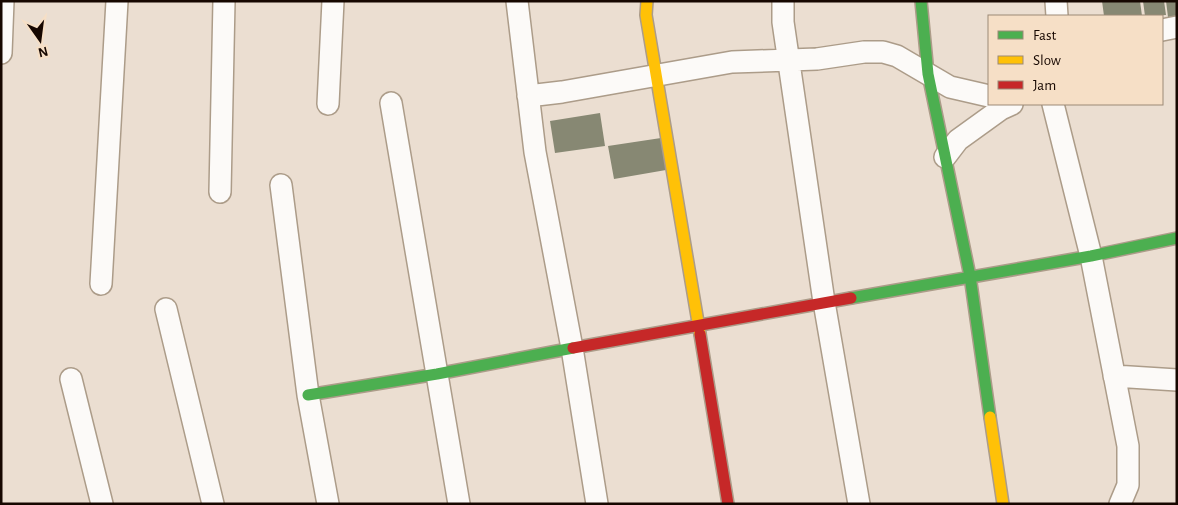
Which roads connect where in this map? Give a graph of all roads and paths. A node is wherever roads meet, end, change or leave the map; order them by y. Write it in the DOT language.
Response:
graph roads {
  1 [pos="3,1"];
  2 [pos="117,1"];
  3 [pos="224,1"];
  4 [pos="333,1"];
  5 [pos="516,1"];
  6 [pos="647,1"];
  7 [pos="783,1"];
  8 [pos="921,1"];
  9 [pos="1056,1"];
  10 [pos="1057,15"];
  11 [pos="1177,27"];
  12 [pos="1163,30"];
  13 [pos="1,53"];
  14 [pos="789,60"];
  15 [pos="928,74"];
  16 [pos="656,75"];
  17 [pos="528,96"];
  18 [pos="988,96"];
  19 [pos="391,103"];
  20 [pos="328,104"];
  21 [pos="1010,105"];
  22 [pos="1053,105"];
  23 [pos="945,158"];
  24 [pos="281,185"];
  25 [pos="220,192"];
  26 [pos="1177,238"];
  27 [pos="1090,256"];
  28 [pos="970,276"];
  29 [pos="101,284"];
  30 [pos="824,302"];
  31 [pos="166,309"];
  32 [pos="699,325"];
  33 [pos="572,348"];
  34 [pos="437,374"];
  35 [pos="1114,376"];
  36 [pos="71,379"];
  37 [pos="1177,380"];
  38 [pos="308,395"];
  39 [pos="102,504"];
  40 [pos="213,504"];
  41 [pos="328,504"];
  42 [pos="459,504"];
  43 [pos="597,504"];
  44 [pos="728,504"];
  45 [pos="859,504"];
  46 [pos="1003,504"];
  47 [pos="1120,504"];
  1 -- 13 [label="street"];
  2 -- 29 [label="street"];
  3 -- 25 [label="street"];
  4 -- 20 [label="street"];
  5 -- 17 [label="street"];
  6 -- 16 [label="street"];
  7 -- 14 [label="street"];
  8 -- 15 [label="street"];
  9 -- 10 [label="street"];
  11 -- 12 [label="street"];
  14 -- 15 [label="street"];
  14 -- 16 [label="street"];
  14 -- 30 [label="street"];
  15 -- 18 [label="street"];
  15 -- 23 [label="street"];
  16 -- 17 [label="street"];
  16 -- 32 [label="street"];
  17 -- 33 [label="street"];
  19 -- 34 [label="street"];
  21 -- 23 [label="street"];
  22 -- 27 [label="street"];
  23 -- 28 [label="street"];
  24 -- 38 [label="street"];
  26 -- 27 [label="street"];
  27 -- 28 [label="street"];
  27 -- 35 [label="street"];
  28 -- 30 [label="street"];
  28 -- 46 [label="street"];
  30 -- 32 [label="street"];
  30 -- 45 [label="street"];
  31 -- 40 [label="street"];
  32 -- 33 [label="street"];
  32 -- 44 [label="street"];
  33 -- 34 [label="street"];
  33 -- 43 [label="street"];
  34 -- 38 [label="street"];
  34 -- 42 [label="street"];
  35 -- 37 [label="street"];
  35 -- 47 [label="street"];
  36 -- 39 [label="street"];
  38 -- 41 [label="street"];
}
